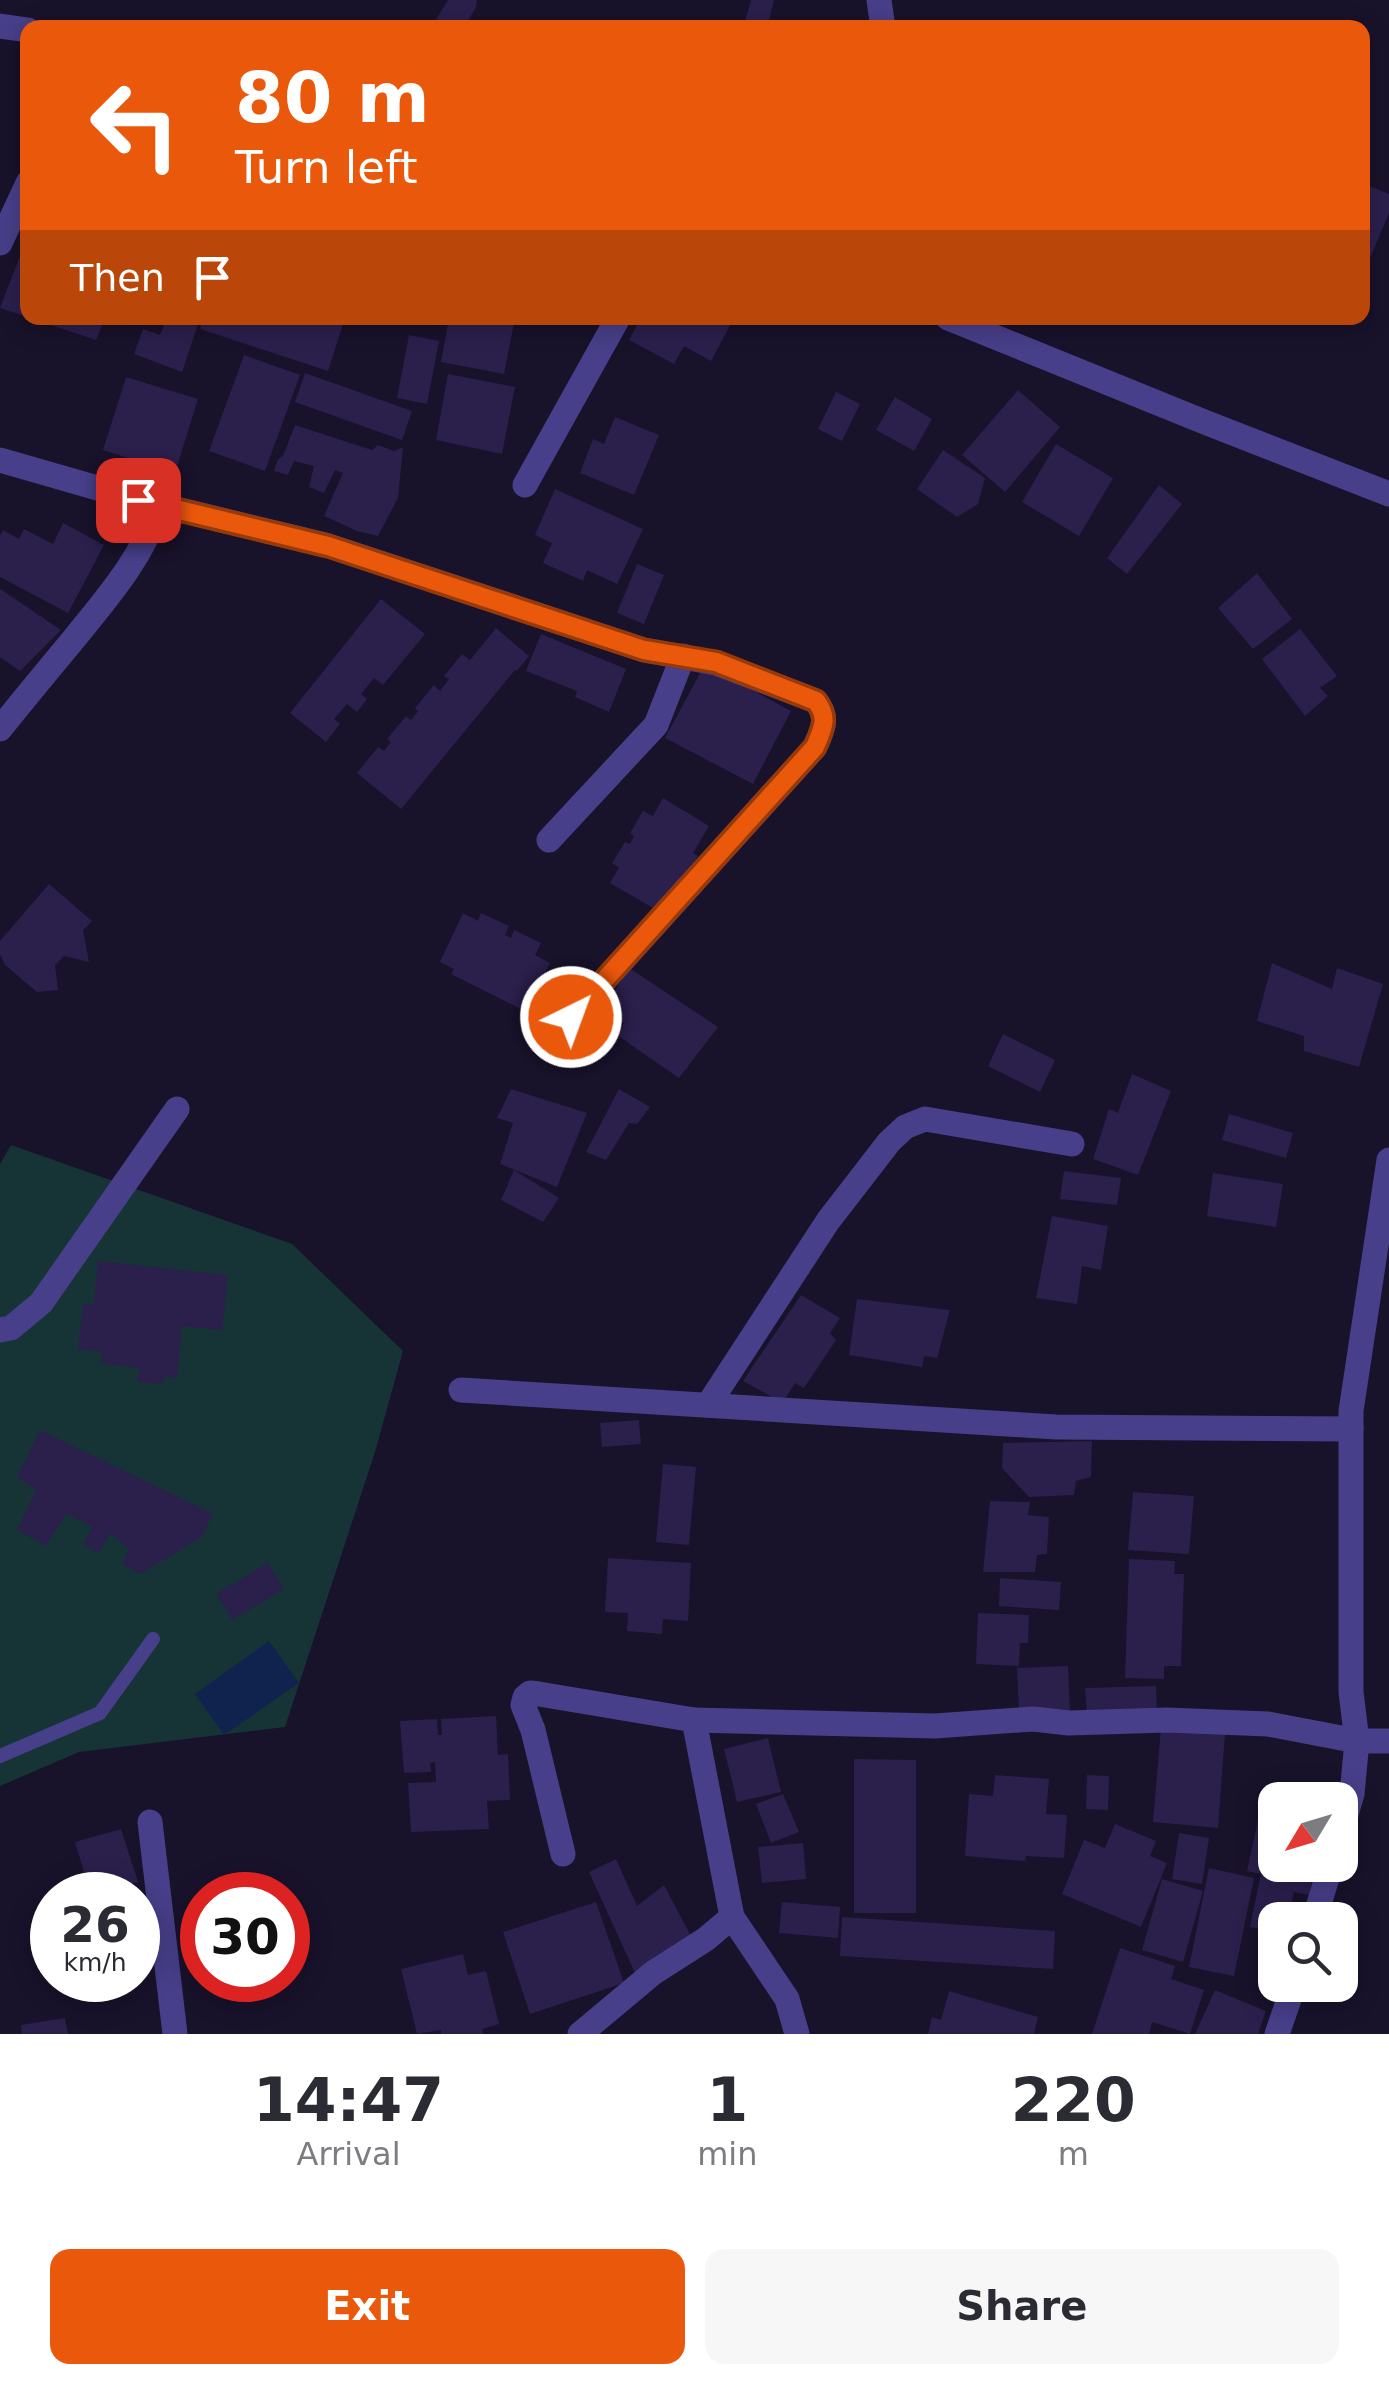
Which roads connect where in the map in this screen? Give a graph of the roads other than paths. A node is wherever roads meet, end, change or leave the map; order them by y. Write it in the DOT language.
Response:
graph roads {
  1 [pos="20,200"];
  2 [pos="0,244"];
  3 [pos="614,325"];
  4 [pos="965,325"];
  5 [pos="0,460"];
  6 [pos="526,485"];
  7 [pos="1389,494"];
  8 [pos="160,504"];
  9 [pos="683,656"];
  10 [pos="0,729"];
  11 [pos="549,840"];
  12 [pos="547,1044"];
  13 [pos="177,1109"];
  14 [pos="1072,1144"];
  15 [pos="1389,1160"];
  16 [pos="0,1330"];
  17 [pos="461,1390"];
  18 [pos="708,1405"];
  19 [pos="1352,1430"];
  20 [pos="153,1639"];
  21 [pos="694,1720"];
  22 [pos="1357,1741"];
  23 [pos="1389,1741"];
  24 [pos="0,1756"];
  25 [pos="1353,1782"];
  26 [pos="150,1822"];
  27 [pos="563,1854"];
  28 [pos="732,1917"];
  29 [pos="1288,2002"];
  30 [pos="175,2034"];
  31 [pos="580,2034"];
  32 [pos="798,2034"];
  33 [pos="1277,2034"];
  1 -- 2 [label="street"];
  3 -- 6 [label="street"];
  4 -- 7 [label="street"];
  5 -- 8 [label="street"];
  8 -- 9 [label="street"];
  8 -- 10 [label="street"];
  9 -- 11 [label="street"];
  9 -- 12 [label="street"];
  13 -- 16 [label="street"];
  14 -- 18 [label="street"];
  15 -- 19 [label="street"];
  17 -- 18 [label="street"];
  18 -- 19 [label="street"];
  19 -- 22 [label="street"];
  20 -- 24 [label="lane"];
  21 -- 22 [label="street"];
  21 -- 27 [label="street"];
  21 -- 28 [label="street"];
  22 -- 23 [label="street"];
  22 -- 25 [label="street"];
  26 -- 30 [label="street"];
  28 -- 31 [label="street"];
  28 -- 32 [label="street"];
  29 -- 33 [label="street"];
}
